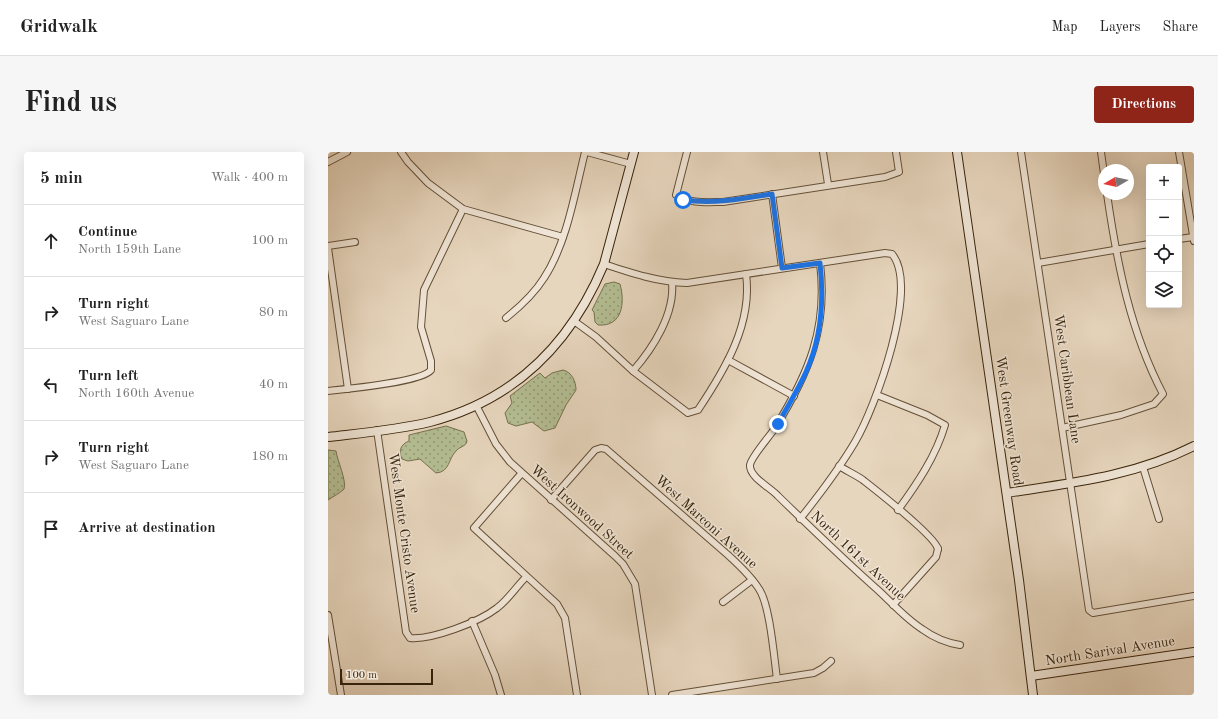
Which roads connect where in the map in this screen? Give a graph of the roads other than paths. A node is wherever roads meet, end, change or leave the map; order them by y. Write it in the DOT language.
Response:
graph roads {
  1 [pos="347,152"];
  2 [pos="402,152"];
  3 [pos="586,152"];
  4 [pos="634,152"];
  5 [pos="687,152"];
  6 [pos="823,152"];
  7 [pos="896,152"];
  8 [pos="957,152"];
  9 [pos="1021,152"];
  10 [pos="1101,152"];
  11 [pos="1179,152"];
  12 [pos="328,162"];
  13 [pos="631,164"];
  14 [pos="1103,164"];
  15 [pos="828,184"];
  16 [pos="772,194"];
  17 [pos="1108,200"];
  18 [pos="463,209"];
  19 [pos="563,237"];
  20 [pos="1182,239"];
  21 [pos="1194,239"];
  22 [pos="355,242"];
  23 [pos="1146,244"];
  24 [pos="328,247"];
  25 [pos="1115,249"];
  26 [pos="820,263"];
  27 [pos="1038,263"];
  28 [pos="604,264"];
  29 [pos="782,268"];
  30 [pos="746,274"];
  31 [pos="672,282"];
  32 [pos="506,318"];
  33 [pos="574,321"];
  34 [pos="728,360"];
  35 [pos="633,371"];
  36 [pos="348,389"];
  37 [pos="328,391"];
  38 [pos="877,395"];
  39 [pos="794,396"];
  40 [pos="476,406"];
  41 [pos="1062,428"];
  42 [pos="377,430"];
  43 [pos="328,438"];
  44 [pos="1194,446"];
  45 [pos="839,466"];
  46 [pos="1143,467"];
  47 [pos="521,474"];
  48 [pos="1070,484"];
  49 [pos="1006,493"];
  50 [pos="551,500"];
  51 [pos="898,510"];
  52 [pos="800,519"];
  53 [pos="1159,519"];
  54 [pos="526,577"];
  55 [pos="752,580"];
  56 [pos="1194,596"];
  57 [pos="723,602"];
  58 [pos="894,605"];
  59 [pos="328,614"];
  60 [pos="472,621"];
  61 [pos="960,646"];
  62 [pos="1194,652"];
  63 [pos="831,661"];
  64 [pos="1031,676"];
  65 [pos="777,679"];
  66 [pos="341,695"];
  67 [pos="501,695"];
  68 [pos="577,695"];
  69 [pos="652,695"];
  70 [pos="672,695"];
  71 [pos="1033,695"];
  1 -- 12 [label="street"];
  2 -- 18 [label="street"];
  3 -- 13 [label="street"];
  3 -- 19 [label="street"];
  4 -- 13 [label="main road"];
  5 -- 16 [label="street"];
  6 -- 15 [label="street"];
  7 -- 15 [label="street"];
  8 -- 49 [label="main road, West Greenway Road"];
  9 -- 27 [label="street, West Caribbean Lane"];
  10 -- 14 [label="street"];
  11 -- 21 [label="street"];
  13 -- 28 [label="main road"];
  15 -- 16 [label="street"];
  16 -- 29 [label="street"];
  17 -- 25 [label="street"];
  18 -- 19 [label="street"];
  18 -- 36 [label="street"];
  19 -- 32 [label="street"];
  20 -- 21 [label="street"];
  22 -- 24 [label="street"];
  23 -- 25 [label="street"];
  24 -- 36 [label="street"];
  25 -- 27 [label="street"];
  25 -- 41 [label="street"];
  26 -- 29 [label="street"];
  26 -- 38 [label="street"];
  26 -- 39 [label="street"];
  27 -- 41 [label="street, West Caribbean Lane"];
  28 -- 31 [label="street"];
  28 -- 33 [label="main road"];
  29 -- 30 [label="street"];
  30 -- 31 [label="street"];
  30 -- 34 [label="street"];
  31 -- 35 [label="street"];
  33 -- 35 [label="street"];
  33 -- 40 [label="main road"];
  34 -- 35 [label="street"];
  34 -- 39 [label="street"];
  36 -- 37 [label="street"];
  38 -- 45 [label="street"];
  38 -- 51 [label="street"];
  39 -- 52 [label="street, North 161st Avenue"];
  40 -- 42 [label="main road"];
  40 -- 47 [label="street, West Ironwood Street"];
  41 -- 48 [label="street, West Caribbean Lane"];
  42 -- 43 [label="main road"];
  42 -- 60 [label="street, West Monte Cristo Avenue"];
  44 -- 46 [label="main road"];
  45 -- 51 [label="street"];
  45 -- 52 [label="street"];
  46 -- 48 [label="main road"];
  46 -- 53 [label="street"];
  47 -- 50 [label="street, West Ironwood Street"];
  47 -- 54 [label="street"];
  48 -- 49 [label="main road"];
  48 -- 56 [label="street, West Caribbean Lane"];
  49 -- 64 [label="main road, West Greenway Road"];
  50 -- 55 [label="street, West Marconi Avenue"];
  50 -- 69 [label="street, West Ironwood Street"];
  51 -- 58 [label="street"];
  52 -- 58 [label="street, North 161st Avenue"];
  54 -- 60 [label="street"];
  54 -- 68 [label="street"];
  55 -- 57 [label="street"];
  55 -- 65 [label="street, West Marconi Avenue"];
  58 -- 61 [label="street, North 161st Avenue"];
  59 -- 66 [label="street"];
  60 -- 67 [label="street"];
  62 -- 64 [label="main road, North Sarival Avenue"];
  63 -- 65 [label="street"];
  64 -- 71 [label="main road, West Greenway Road"];
  65 -- 70 [label="street"];
}
